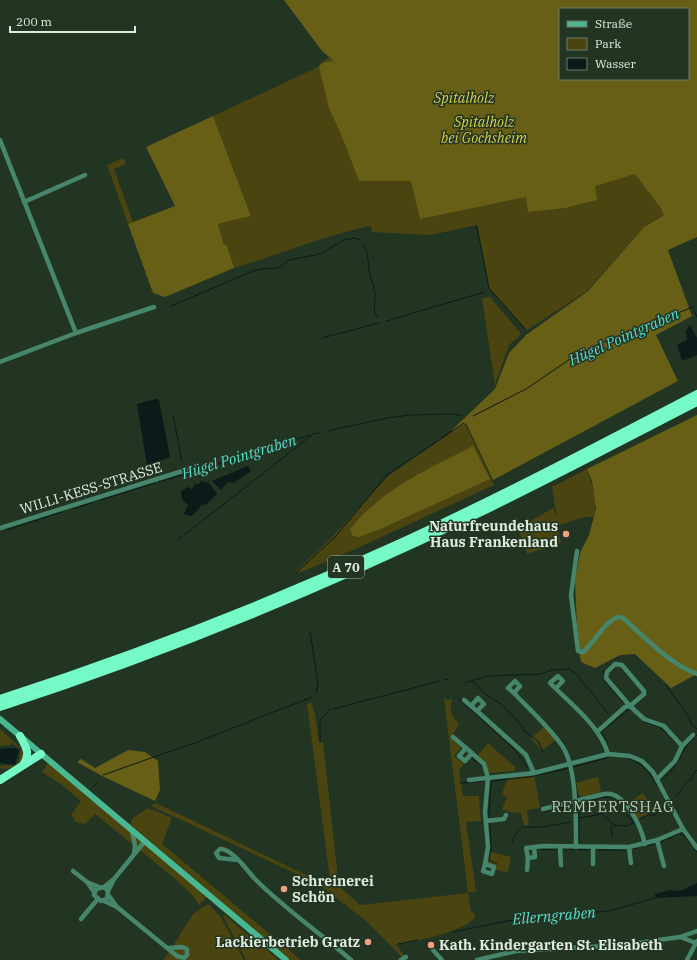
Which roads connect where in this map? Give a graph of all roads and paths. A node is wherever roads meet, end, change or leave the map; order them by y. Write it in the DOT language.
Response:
graph roads {
  1 [pos="0,140"];
  2 [pos="85,175"];
  3 [pos="24,202"];
  4 [pos="154,307"];
  5 [pos="76,333"];
  6 [pos="0,362"];
  7 [pos="697,394"];
  8 [pos="697,402"];
  9 [pos="189,469"];
  10 [pos="0,528"];
  11 [pos="578,550"];
  12 [pos="697,674"];
  13 [pos="556,688"];
  14 [pos="514,693"];
  15 [pos="1,698"];
  16 [pos="464,700"];
  17 [pos="0,706"];
  18 [pos="471,706"];
  19 [pos="630,706"];
  20 [pos="477,711"];
  21 [pos="0,719"];
  22 [pos="596,732"];
  23 [pos="693,735"];
  24 [pos="20,736"];
  25 [pos="453,737"];
  26 [pos="682,746"];
  27 [pos="466,748"];
  28 [pos="472,753"];
  29 [pos="41,754"];
  30 [pos="608,754"];
  31 [pos="569,764"];
  32 [pos="22,767"];
  33 [pos="534,773"];
  34 [pos="488,778"];
  35 [pos="657,779"];
  36 [pos="0,780"];
  37 [pos="469,780"];
  38 [pos="575,801"];
  39 [pos="543,809"];
  40 [pos="506,815"];
  41 [pos="486,821"];
  42 [pos="683,829"];
  43 [pos="132,830"];
  44 [pos="657,840"];
  45 [pos="146,841"];
  46 [pos="645,844"];
  47 [pos="560,847"];
  48 [pos="576,847"];
  49 [pos="628,847"];
  50 [pos="593,848"];
  51 [pos="697,848"];
  52 [pos="134,854"];
  53 [pos="238,860"];
  54 [pos="631,863"];
  55 [pos="485,864"];
  56 [pos="593,864"];
  57 [pos="561,865"];
  58 [pos="664,866"];
  59 [pos="527,870"];
  60 [pos="73,871"];
  61 [pos="114,880"];
  62 [pos="87,882"];
  63 [pos="101,887"];
  64 [pos="94,892"];
  65 [pos="108,893"];
  66 [pos="97,900"];
  67 [pos="104,901"];
  68 [pos="117,907"];
  69 [pos="81,919"];
  70 [pos="697,931"];
  71 [pos="680,937"];
  72 [pos="696,942"];
  73 [pos="168,948"];
  74 [pos="433,950"];
  75 [pos="286,960"];
  76 [pos="351,960"];
  77 [pos="442,960"];
  78 [pos="477,960"];
  79 [pos="687,960"];
  1 -- 3 [label="street"];
  2 -- 3 [label="street"];
  3 -- 5 [label="street"];
  4 -- 5 [label="street"];
  5 -- 6 [label="street"];
  7 -- 15 [label="highway, A 70"];
  8 -- 17 [label="highway, A 70"];
  9 -- 10 [label="street, WILLI-KESS-STRASSE"];
  11 -- 12 [label="street"];
  13 -- 22 [label="street"];
  14 -- 31 [label="street"];
  16 -- 18 [label="street"];
  18 -- 20 [label="street"];
  18 -- 20 [label="street"];
  19 -- 19 [label="street"];
  19 -- 22 [label="street"];
  19 -- 26 [label="street"];
  20 -- 33 [label="street"];
  21 -- 24 [label="main road"];
  22 -- 30 [label="street"];
  23 -- 26 [label="street"];
  24 -- 29 [label="main road"];
  24 -- 32 [label="highway"];
  25 -- 27 [label="street"];
  26 -- 35 [label="street"];
  27 -- 28 [label="street"];
  27 -- 28 [label="street"];
  28 -- 34 [label="street"];
  29 -- 32 [label="highway"];
  29 -- 43 [label="main road"];
  30 -- 31 [label="street"];
  30 -- 35 [label="street"];
  31 -- 33 [label="street"];
  31 -- 38 [label="street"];
  32 -- 36 [label="highway"];
  33 -- 34 [label="street"];
  34 -- 37 [label="street"];
  34 -- 41 [label="street"];
  35 -- 42 [label="street"];
  38 -- 39 [label="street"];
  38 -- 46 [label="street"];
  38 -- 48 [label="street"];
  40 -- 41 [label="street"];
  41 -- 55 [label="street"];
  42 -- 44 [label="street"];
  42 -- 51 [label="street"];
  43 -- 45 [label="main road"];
  43 -- 52 [label="street"];
  44 -- 46 [label="street"];
  44 -- 58 [label="street"];
  45 -- 52 [label="street"];
  45 -- 75 [label="main road"];
  46 -- 49 [label="street"];
  47 -- 48 [label="street"];
  47 -- 57 [label="street"];
  47 -- 59 [label="street"];
  48 -- 50 [label="street"];
  49 -- 50 [label="street"];
  49 -- 54 [label="street"];
  50 -- 56 [label="street"];
  52 -- 61 [label="street"];
  53 -- 76 [label="street"];
  60 -- 62 [label="street"];
  61 -- 63 [label="street"];
  61 -- 65 [label="street"];
  62 -- 63 [label="street"];
  62 -- 64 [label="street"];
  63 -- 64 [label="street"];
  63 -- 65 [label="street"];
  64 -- 66 [label="street"];
  65 -- 67 [label="street"];
  65 -- 68 [label="street"];
  66 -- 67 [label="street"];
  66 -- 69 [label="street"];
  67 -- 68 [label="street"];
  68 -- 73 [label="street"];
  70 -- 71 [label="street"];
  71 -- 72 [label="street"];
  71 -- 78 [label="street"];
  72 -- 79 [label="street"];
  74 -- 77 [label="street"];
}
